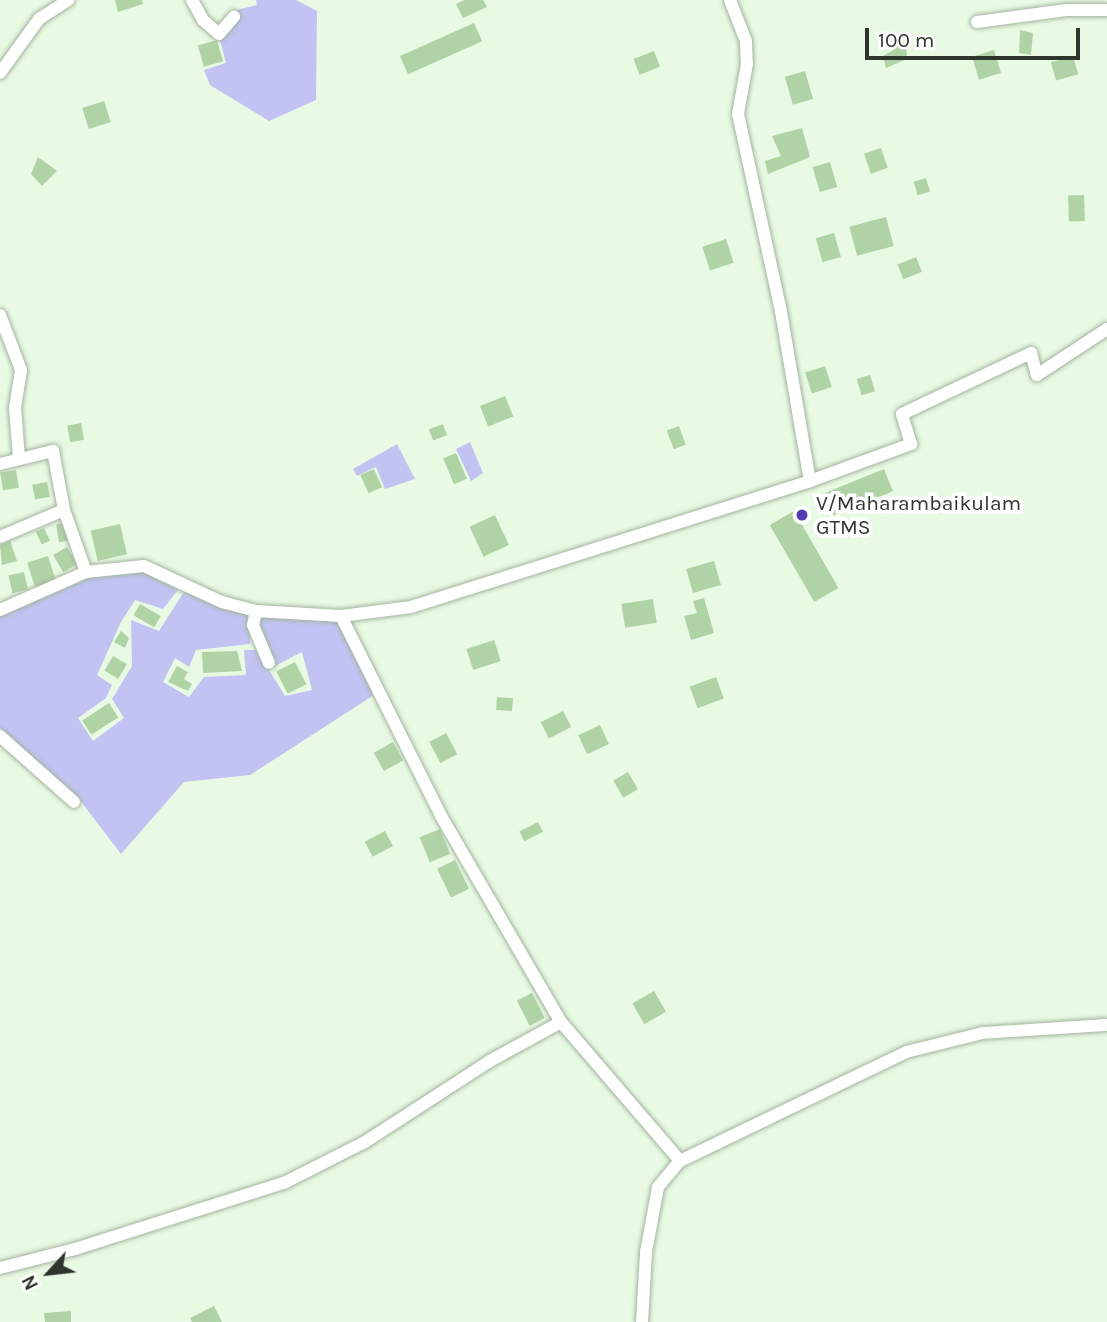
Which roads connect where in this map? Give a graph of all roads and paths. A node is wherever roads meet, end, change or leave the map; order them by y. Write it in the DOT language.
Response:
graph roads {
  1 [pos="68,0"];
  2 [pos="192,0"];
  3 [pos="730,0"];
  4 [pos="1107,10"];
  5 [pos="234,17"];
  6 [pos="977,22"];
  7 [pos="0,73"];
  8 [pos="0,315"];
  9 [pos="1107,329"];
  10 [pos="19,458"];
  11 [pos="0,464"];
  12 [pos="810,481"];
  13 [pos="64,510"];
  14 [pos="0,537"];
  15 [pos="86,572"];
  16 [pos="0,610"];
  17 [pos="256,611"];
  18 [pos="341,616"];
  19 [pos="269,663"];
  20 [pos="0,736"];
  21 [pos="75,802"];
  22 [pos="561,1022"];
  23 [pos="1107,1025"];
  24 [pos="681,1161"];
  25 [pos="0,1268"];
  26 [pos="642,1322"];
  1 -- 7 [label="street"];
  2 -- 5 [label="street"];
  3 -- 12 [label="street"];
  4 -- 6 [label="street"];
  8 -- 10 [label="street"];
  9 -- 12 [label="street"];
  10 -- 11 [label="street"];
  10 -- 13 [label="street"];
  12 -- 18 [label="street"];
  13 -- 14 [label="street"];
  13 -- 15 [label="street"];
  15 -- 16 [label="street"];
  15 -- 17 [label="street"];
  17 -- 18 [label="street"];
  17 -- 19 [label="street"];
  18 -- 22 [label="street"];
  20 -- 21 [label="street"];
  22 -- 24 [label="street"];
  22 -- 25 [label="street"];
  23 -- 24 [label="street"];
  24 -- 26 [label="street"];
}
